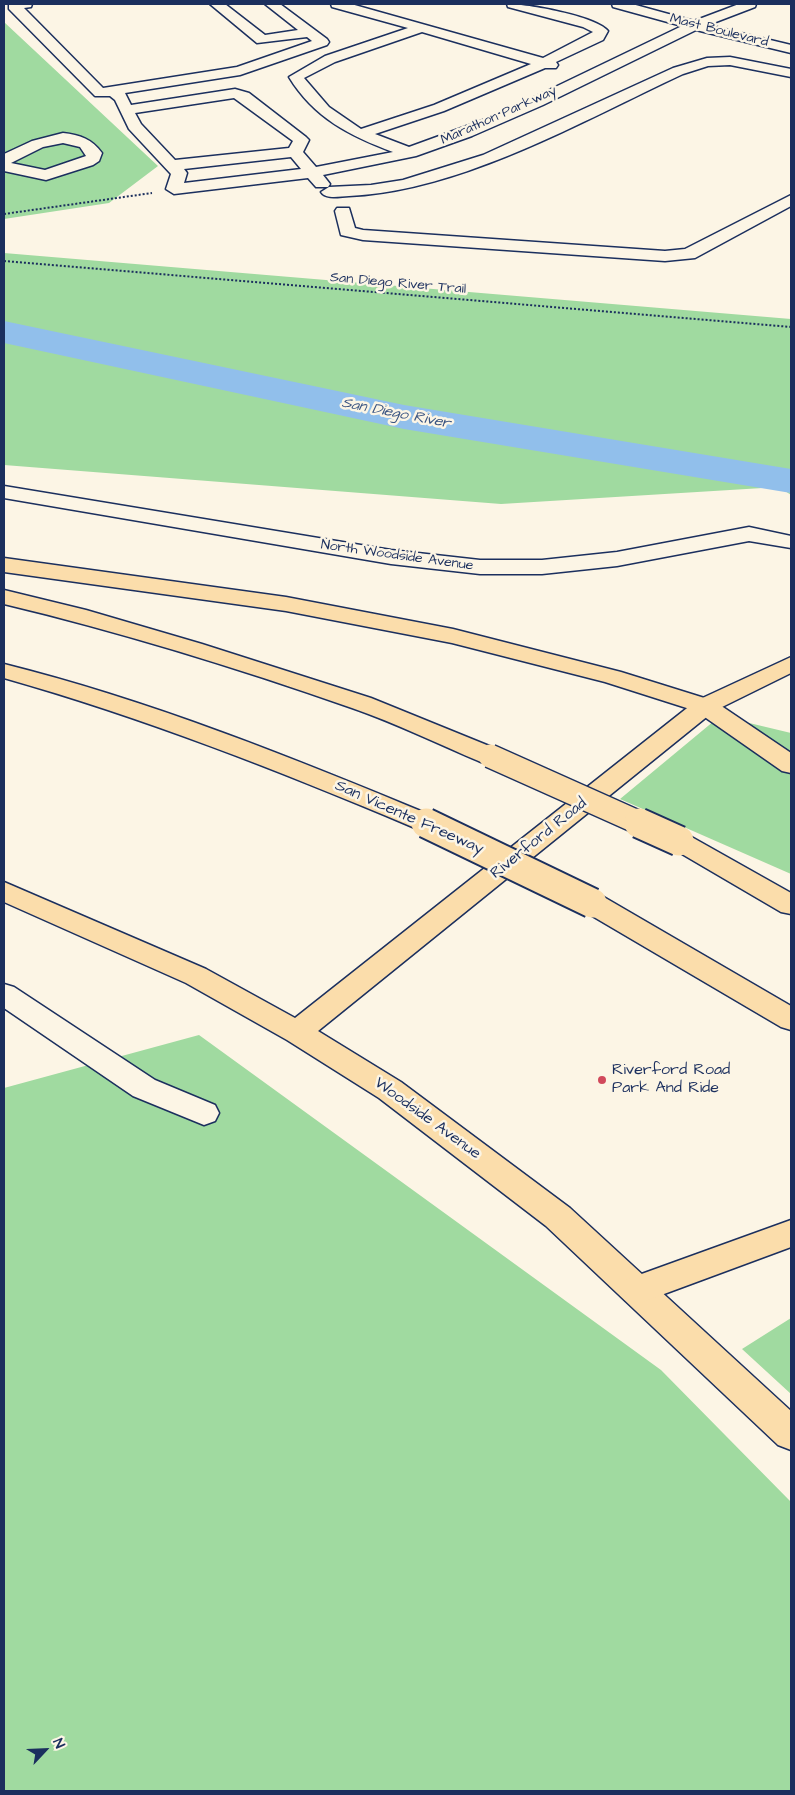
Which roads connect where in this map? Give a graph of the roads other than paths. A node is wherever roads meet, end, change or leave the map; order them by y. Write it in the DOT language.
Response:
graph roads {
  1 [pos="26,4"];
  2 [pos="217,4"];
  3 [pos="272,4"];
  4 [pos="337,4"];
  5 [pos="512,4"];
  6 [pos="618,4"];
  7 [pos="662,4"];
  8 [pos="750,4"];
  9 [pos="712,19"];
  10 [pos="695,26"];
  11 [pos="422,28"];
  12 [pos="309,33"];
  13 [pos="791,36"];
  14 [pos="791,49"];
  15 [pos="544,63"];
  16 [pos="605,69"];
  17 [pos="791,73"];
  18 [pos="588,77"];
  19 [pos="633,77"];
  20 [pos="113,91"];
  21 [pos="126,110"];
  22 [pos="360,134"];
  23 [pos="295,152"];
  24 [pos="410,153"];
  25 [pos="4,160"];
  26 [pos="4,166"];
  27 [pos="172,166"];
  28 [pos="311,172"];
  29 [pos="331,194"];
  30 [pos="791,200"];
  31 [pos="4,492"];
  32 [pos="791,542"];
  33 [pos="4,565"];
  34 [pos="4,597"];
  35 [pos="791,664"];
  36 [pos="4,671"];
  37 [pos="705,706"];
  38 [pos="791,765"];
  39 [pos="4,891"];
  40 [pos="791,905"];
  41 [pos="4,994"];
  42 [pos="791,1019"];
  43 [pos="297,1032"];
  44 [pos="204,1113"];
  45 [pos="791,1233"];
  46 [pos="637,1290"];
  47 [pos="791,1434"];
  1 -- 20 [label="street"];
  2 -- 12 [label="street"];
  3 -- 12 [label="street"];
  4 -- 11 [label="street"];
  5 -- 15 [label="street"];
  6 -- 10 [label="street, Mast Boulevard"];
  7 -- 9 [label="street, Mast Boulevard"];
  8 -- 9 [label="street, Marathon Parkway"];
  9 -- 10 [label="street, Marathon Parkway"];
  9 -- 13 [label="street, Mast Boulevard"];
  10 -- 14 [label="street, Mast Boulevard"];
  10 -- 16 [label="street, Marathon Parkway"];
  11 -- 15 [label="street"];
  11 -- 22 [label="street"];
  12 -- 20 [label="street"];
  15 -- 18 [label="street"];
  15 -- 22 [label="street"];
  16 -- 18 [label="street, Marathon Parkway"];
  16 -- 19 [label="street"];
  17 -- 19 [label="street"];
  18 -- 24 [label="street, Marathon Parkway"];
  19 -- 29 [label="street"];
  20 -- 21 [label="street"];
  21 -- 23 [label="street"];
  21 -- 27 [label="street"];
  22 -- 24 [label="street"];
  23 -- 27 [label="street"];
  23 -- 28 [label="street"];
  24 -- 28 [label="street, Marathon Parkway"];
  25 -- 26 [label="street"];
  27 -- 28 [label="street, Marathon Parkway"];
  28 -- 29 [label="street"];
  29 -- 30 [label="street"];
  31 -- 32 [label="street, North Woodside Avenue"];
  33 -- 37 [label="main road"];
  34 -- 40 [label="main road, bridge"];
  35 -- 37 [label="main road, Riverford Road"];
  36 -- 42 [label="main road, San Vicente Freeway, bridge"];
  37 -- 38 [label="main road"];
  37 -- 43 [label="main road, Riverford Road"];
  39 -- 43 [label="main road, Woodside Avenue"];
  41 -- 44 [label="street"];
  43 -- 46 [label="main road, Woodside Avenue"];
  45 -- 46 [label="main road"];
  46 -- 47 [label="main road, Woodside Avenue"];
}
